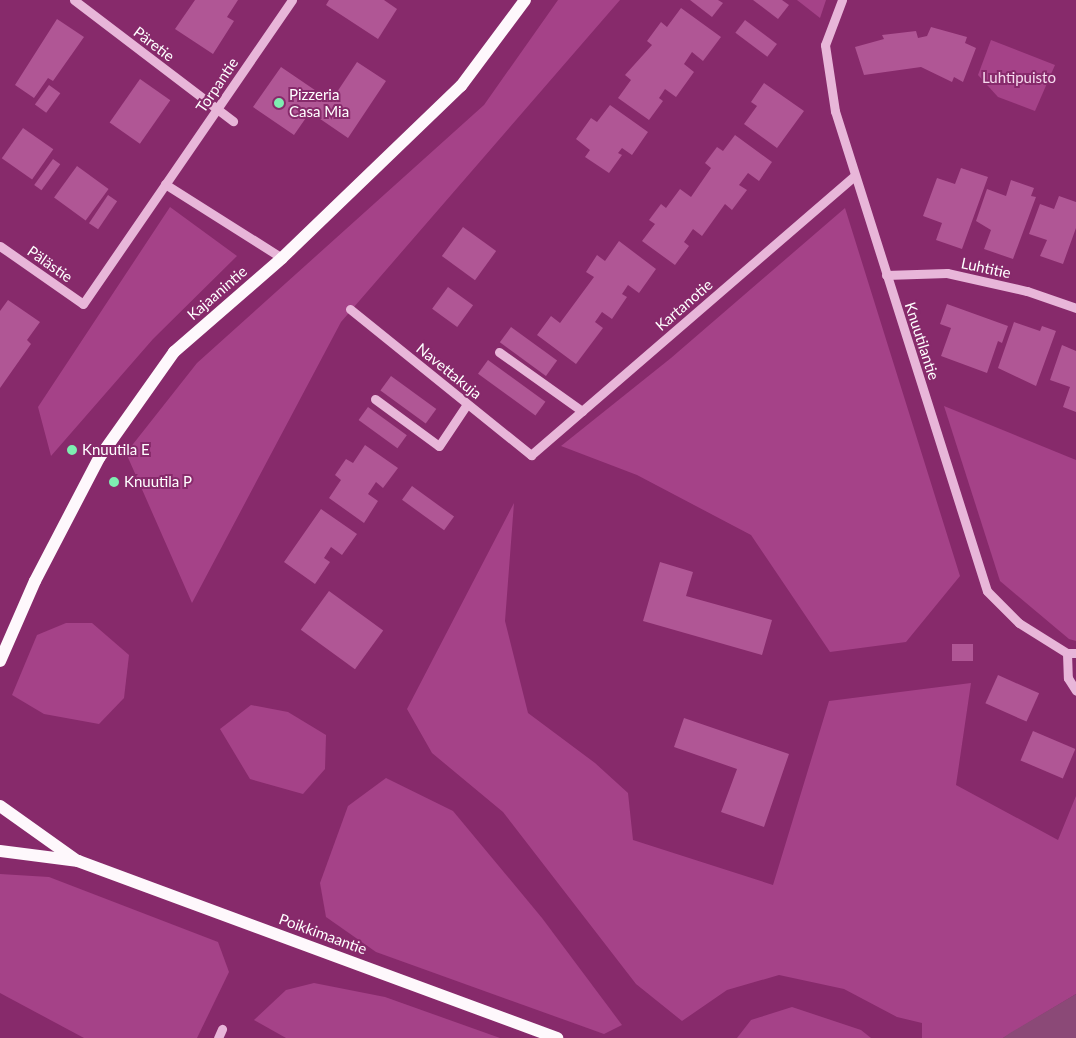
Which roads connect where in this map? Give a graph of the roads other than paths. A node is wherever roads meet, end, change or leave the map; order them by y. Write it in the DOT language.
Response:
graph roads {
  1 [pos="74,0"];
  2 [pos="292,0"];
  3 [pos="525,0"];
  4 [pos="842,0"];
  5 [pos="217,109"];
  6 [pos="233,121"];
  7 [pos="854,176"];
  8 [pos="165,184"];
  9 [pos="0,246"];
  10 [pos="282,258"];
  11 [pos="886,275"];
  12 [pos="83,304"];
  13 [pos="1076,308"];
  14 [pos="350,309"];
  15 [pos="499,352"];
  16 [pos="375,399"];
  17 [pos="467,404"];
  18 [pos="582,411"];
  19 [pos="531,455"];
  20 [pos="1071,653"];
  21 [pos="0,661"];
  22 [pos="1076,691"];
  23 [pos="0,806"];
  24 [pos="0,851"];
  25 [pos="78,861"];
  26 [pos="222,1029"];
  27 [pos="218,1038"];
  28 [pos="557,1038"];
  1 -- 5 [label="street, Päretie"];
  2 -- 5 [label="street, Torpantie"];
  3 -- 10 [label="main road, Kajaanintie"];
  4 -- 7 [label="street, Knuutilantie"];
  5 -- 6 [label="street, Päretie"];
  5 -- 8 [label="street, Torpantie"];
  7 -- 11 [label="street, Knuutilantie"];
  7 -- 18 [label="street, Kartanotie"];
  8 -- 10 [label="street"];
  8 -- 12 [label="street, Torpantie"];
  9 -- 12 [label="street, Pälästie"];
  10 -- 21 [label="main road, Kajaanintie"];
  11 -- 13 [label="street, Luhtitie"];
  11 -- 20 [label="street, Knuutilantie"];
  14 -- 17 [label="street, Navettakuja"];
  15 -- 18 [label="street"];
  16 -- 17 [label="street"];
  17 -- 19 [label="street, Navettakuja"];
  18 -- 19 [label="street, Kartanotie"];
  20 -- 22 [label="street, Knuutilantie"];
  23 -- 25 [label="main road, Poikkimaantie"];
  24 -- 25 [label="main road, Poikkimaantie"];
  25 -- 28 [label="main road, Poikkimaantie"];
  26 -- 27 [label="street"];
}
